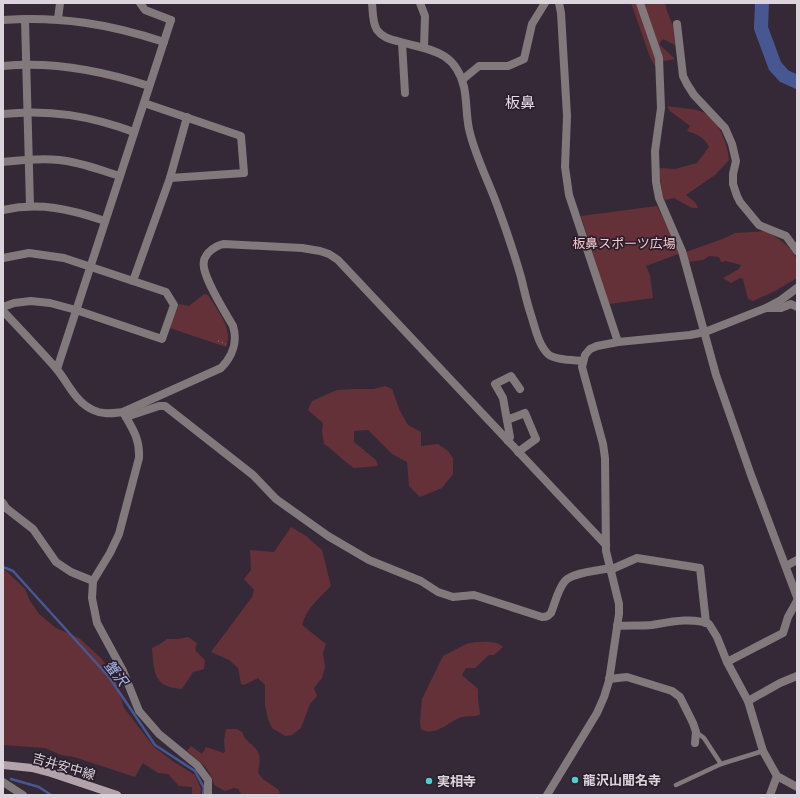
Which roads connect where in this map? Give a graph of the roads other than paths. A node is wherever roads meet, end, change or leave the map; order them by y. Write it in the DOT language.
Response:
graph roads {
  1 [pos="60,3"];
  2 [pos="140,3"];
  3 [pos="372,3"];
  4 [pos="420,3"];
  5 [pos="546,3"];
  6 [pos="559,3"];
  7 [pos="640,3"];
  8 [pos="25,19"];
  9 [pos="58,19"];
  10 [pos="3,20"];
  11 [pos="677,24"];
  12 [pos="164,42"];
  13 [pos="402,43"];
  14 [pos="424,48"];
  15 [pos="3,66"];
  16 [pos="26,66"];
  17 [pos="462,80"];
  18 [pos="149,86"];
  19 [pos="405,93"];
  20 [pos="144,103"];
  21 [pos="28,113"];
  22 [pos="3,114"];
  23 [pos="187,117"];
  24 [pos="134,132"];
  25 [pos="29,159"];
  26 [pos="3,162"];
  27 [pos="120,176"];
  28 [pos="170,178"];
  29 [pos="30,206"];
  30 [pos="3,210"];
  31 [pos="105,221"];
  32 [pos="797,251"];
  33 [pos="3,258"];
  34 [pos="90,267"];
  35 [pos="133,281"];
  36 [pos="797,288"];
  37 [pos="3,307"];
  38 [pos="797,307"];
  39 [pos="766,308"];
  40 [pos="76,310"];
  41 [pos="3,311"];
  42 [pos="705,332"];
  43 [pos="618,342"];
  44 [pos="583,361"];
  45 [pos="57,369"];
  46 [pos="520,389"];
  47 [pos="125,414"];
  48 [pos="507,420"];
  49 [pos="508,441"];
  50 [pos="518,452"];
  51 [pos="3,503"];
  52 [pos="606,545"];
  53 [pos="797,560"];
  54 [pos="786,566"];
  55 [pos="610,569"];
  56 [pos="93,581"];
  57 [pos="797,597"];
  58 [pos="797,601"];
  59 [pos="706,623"];
  60 [pos="617,626"];
  61 [pos="727,662"];
  62 [pos="797,676"];
  63 [pos="610,679"];
  64 [pos="748,701"];
  65 [pos="696,732"];
  66 [pos="695,743"];
  67 [pos="763,751"];
  68 [pos="721,764"];
  69 [pos="3,765"];
  70 [pos="777,776"];
  71 [pos="3,782"];
  72 [pos="676,785"];
  73 [pos="797,787"];
  74 [pos="23,795"];
  75 [pos="117,795"];
  76 [pos="208,795"];
  77 [pos="547,795"];
  78 [pos="770,795"];
  1 -- 9 [label="street"];
  2 -- 12 [label="street"];
  3 -- 13 [label="street"];
  4 -- 14 [label="street"];
  5 -- 17 [label="street"];
  6 -- 43 [label="street"];
  7 -- 42 [label="street"];
  8 -- 9 [label="street"];
  8 -- 10 [label="street"];
  8 -- 16 [label="street"];
  9 -- 12 [label="street"];
  11 -- 32 [label="street"];
  12 -- 18 [label="street"];
  13 -- 14 [label="street"];
  13 -- 19 [label="street"];
  14 -- 17 [label="street"];
  15 -- 16 [label="street"];
  16 -- 18 [label="street"];
  16 -- 21 [label="street"];
  17 -- 44 [label="street"];
  18 -- 20 [label="street"];
  20 -- 23 [label="street"];
  20 -- 24 [label="street"];
  21 -- 22 [label="street"];
  21 -- 24 [label="street"];
  21 -- 25 [label="street"];
  23 -- 28 [label="street"];
  23 -- 28 [label="street"];
  24 -- 27 [label="street"];
  25 -- 26 [label="street"];
  25 -- 27 [label="street"];
  25 -- 29 [label="street"];
  27 -- 31 [label="street"];
  28 -- 35 [label="street"];
  29 -- 30 [label="street"];
  29 -- 31 [label="street"];
  31 -- 34 [label="street"];
  33 -- 34 [label="street"];
  34 -- 35 [label="street"];
  34 -- 40 [label="street"];
  35 -- 40 [label="street"];
  36 -- 39 [label="street"];
  37 -- 40 [label="street"];
  38 -- 39 [label="street"];
  39 -- 42 [label="street"];
  40 -- 45 [label="street"];
  41 -- 45 [label="street"];
  42 -- 43 [label="street"];
  42 -- 54 [label="street"];
  43 -- 44 [label="street"];
  44 -- 52 [label="street"];
  45 -- 47 [label="street"];
  46 -- 48 [label="street"];
  47 -- 49 [label="street"];
  47 -- 55 [label="street"];
  47 -- 56 [label="street"];
  48 -- 49 [label="street"];
  48 -- 50 [label="street"];
  49 -- 50 [label="street"];
  50 -- 52 [label="street"];
  51 -- 56 [label="street"];
  52 -- 55 [label="street"];
  53 -- 54 [label="street"];
  54 -- 57 [label="street"];
  55 -- 59 [label="street"];
  55 -- 60 [label="street"];
  56 -- 76 [label="street"];
  58 -- 61 [label="street"];
  59 -- 60 [label="street"];
  59 -- 61 [label="street"];
  60 -- 63 [label="street"];
  61 -- 64 [label="street"];
  62 -- 64 [label="street"];
  63 -- 65 [label="street"];
  63 -- 77 [label="street"];
  64 -- 67 [label="street"];
  65 -- 66 [label="street"];
  65 -- 68 [label="lane"];
  67 -- 68 [label="lane"];
  67 -- 70 [label="street"];
  68 -- 72 [label="lane"];
  69 -- 75 [label="main road, 吉井安中線"];
  70 -- 73 [label="street"];
  70 -- 78 [label="street"];
  71 -- 74 [label="street"];
}
